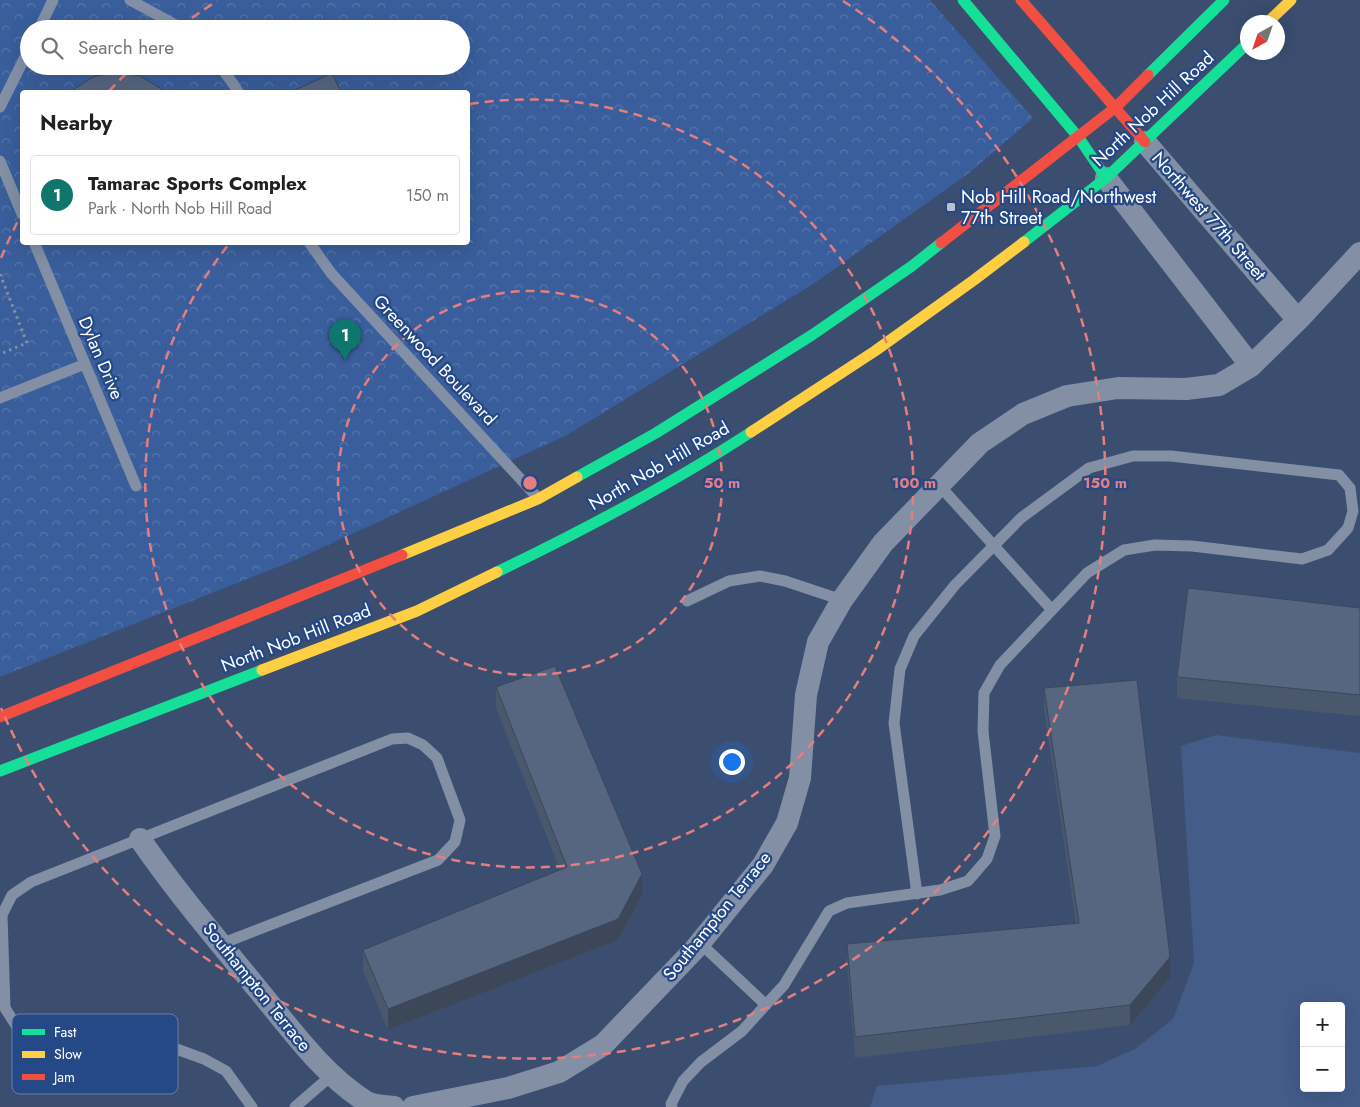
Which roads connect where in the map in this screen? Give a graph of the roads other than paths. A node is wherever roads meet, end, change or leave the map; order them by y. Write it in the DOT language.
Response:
graph roads {
  1 [pos="53,0"];
  2 [pos="130,0"];
  3 [pos="963,0"];
  4 [pos="1021,0"];
  5 [pos="1224,0"];
  6 [pos="1291,0"];
  7 [pos="1275,15"];
  8 [pos="43,20"];
  9 [pos="167,20"];
  10 [pos="1240,51"];
  11 [pos="20,67"];
  12 [pos="227,75"];
  13 [pos="237,90"];
  14 [pos="0,107"];
  15 [pos="1116,108"];
  16 [pos="1079,138"];
  17 [pos="1145,142"];
  18 [pos="0,161"];
  19 [pos="1106,178"];
  20 [pos="20,209"];
  21 [pos="35,245"];
  22 [pos="312,245"];
  23 [pos="1360,253"];
  24 [pos="1298,320"];
  25 [pos="85,364"];
  26 [pos="1251,366"];
  27 [pos="0,398"];
  28 [pos="939,485"];
  29 [pos="136,486"];
  30 [pos="538,498"];
  31 [pos="993,546"];
  32 [pos="842,600"];
  33 [pos="687,601"];
  34 [pos="1052,610"];
  35 [pos="0,717"];
  36 [pos="0,771"];
  37 [pos="140,839"];
  38 [pos="917,894"];
  39 [pos="700,943"];
  40 [pos="221,944"];
  41 [pos="766,1005"];
  42 [pos="12,1020"];
  43 [pos="178,1050"];
  44 [pos="332,1075"];
  45 [pos="252,1107"];
  46 [pos="295,1107"];
  47 [pos="394,1107"];
  48 [pos="413,1107"];
  49 [pos="672,1107"];
  1 -- 8 [label="lane"];
  2 -- 9 [label="lane"];
  3 -- 16 [label="main road"];
  4 -- 15 [label="main road, Northwest 77th Street"];
  5 -- 15 [label="main road, North Nob Hill Road"];
  6 -- 7 [label="main road"];
  10 -- 17 [label="main road, North Nob Hill Road"];
  11 -- 14 [label="lane"];
  12 -- 13 [label="lane"];
  15 -- 16 [label="main road, North Nob Hill Road"];
  15 -- 17 [label="main road, Northwest 77th Street"];
  16 -- 19 [label="main road"];
  16 -- 30 [label="main road, North Nob Hill Road"];
  17 -- 19 [label="main road, North Nob Hill Road"];
  17 -- 24 [label="street, Northwest 77th Street"];
  18 -- 20 [label="lane"];
  19 -- 26 [label="street"];
  19 -- 36 [label="main road, North Nob Hill Road"];
  21 -- 25 [label="lane, Dylan Drive"];
  22 -- 30 [label="lane, Greenwood Boulevard"];
  23 -- 24 [label="street, Southampton Terrace"];
  24 -- 26 [label="street, Southampton Terrace"];
  25 -- 27 [label="lane"];
  25 -- 29 [label="lane, Dylan Drive"];
  26 -- 28 [label="street, Southampton Terrace"];
  28 -- 31 [label="lane"];
  28 -- 32 [label="street, Southampton Terrace"];
  30 -- 35 [label="main road, North Nob Hill Road"];
  31 -- 34 [label="lane"];
  31 -- 34 [label="lane"];
  31 -- 38 [label="lane"];
  32 -- 33 [label="lane"];
  32 -- 39 [label="street, Southampton Terrace"];
  34 -- 38 [label="lane"];
  37 -- 40 [label="street, Southampton Terrace"];
  37 -- 40 [label="lane"];
  37 -- 42 [label="lane"];
  38 -- 41 [label="lane"];
  39 -- 41 [label="lane"];
  39 -- 48 [label="street, Southampton Terrace"];
  40 -- 44 [label="street, Southampton Terrace"];
  41 -- 49 [label="lane"];
  43 -- 45 [label="lane"];
  44 -- 46 [label="lane"];
  44 -- 47 [label="street, Southampton Terrace"];
}
